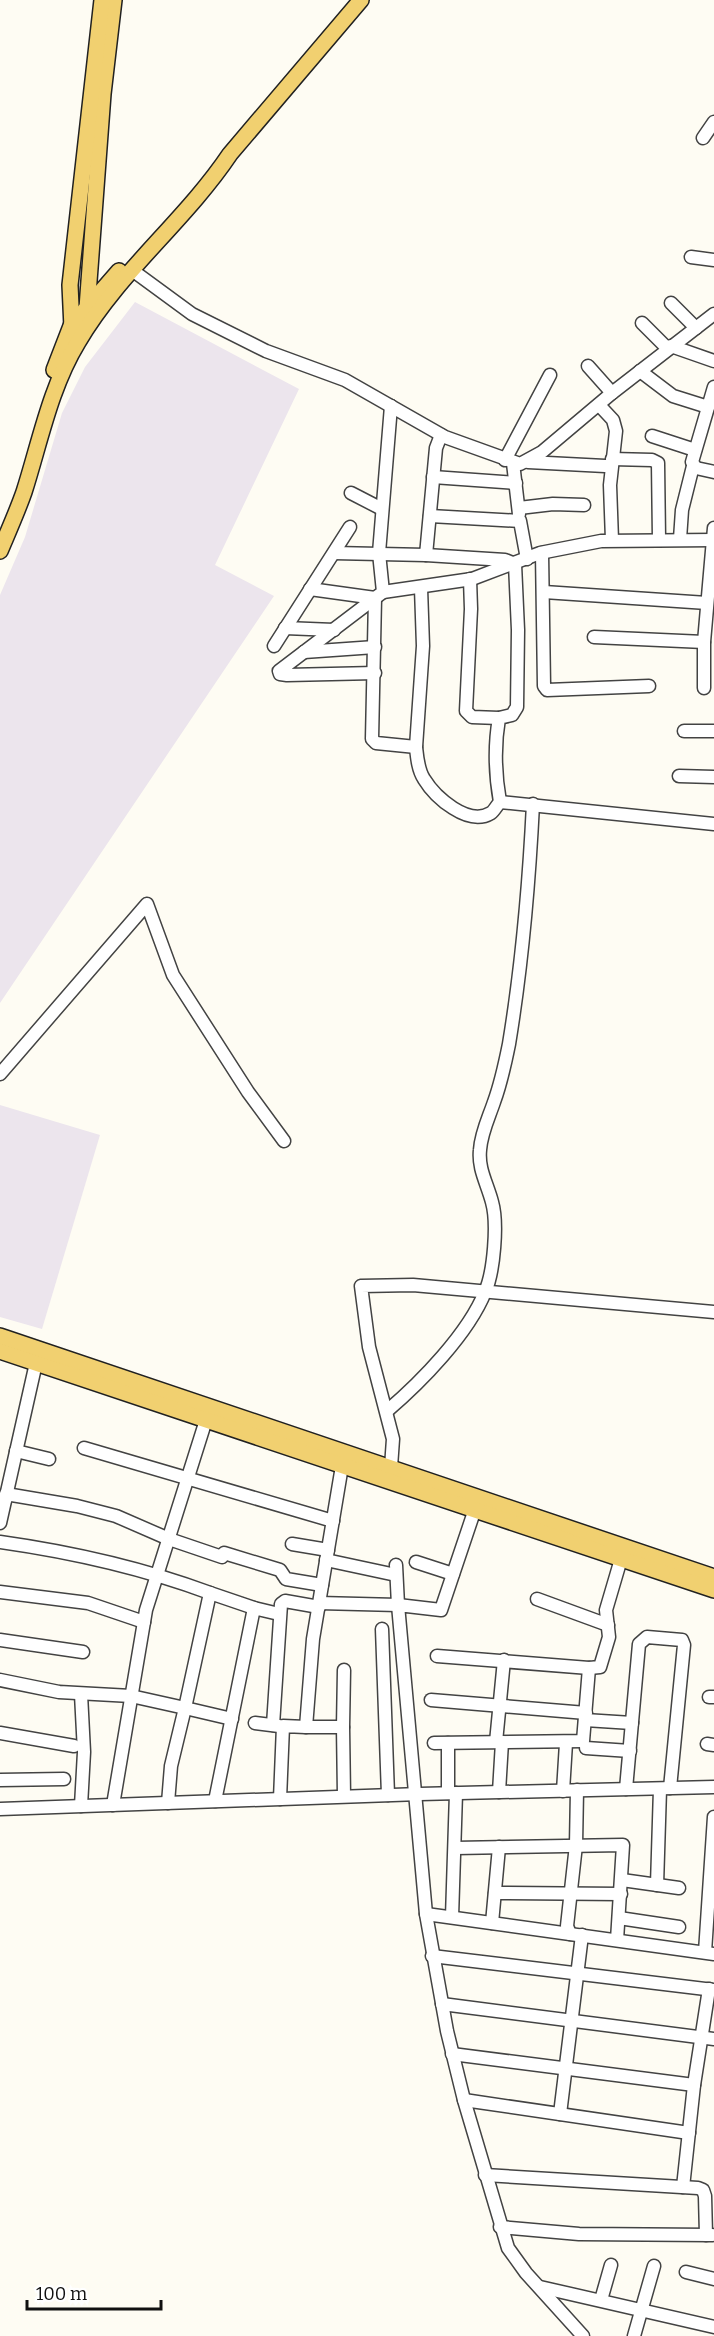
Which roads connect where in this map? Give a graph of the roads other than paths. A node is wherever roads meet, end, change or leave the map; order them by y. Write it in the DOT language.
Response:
graph roads {
  1 [pos="102,0"];
  2 [pos="114,0"];
  3 [pos="361,0"];
  4 [pos="102,47"];
  5 [pos="712,117"];
  6 [pos="703,138"];
  7 [pos="692,257"];
  8 [pos="714,260"];
  9 [pos="89,262"];
  10 [pos="125,271"];
  11 [pos="671,303"];
  12 [pos="87,305"];
  13 [pos="714,314"];
  14 [pos="642,323"];
  15 [pos="91,324"];
  16 [pos="71,326"];
  17 [pos="696,328"];
  18 [pos="77,342"];
  19 [pos="670,347"];
  20 [pos="714,361"];
  21 [pos="588,366"];
  22 [pos="640,371"];
  23 [pos="550,375"];
  24 [pos="714,387"];
  25 [pos="612,393"];
  26 [pos="599,405"];
  27 [pos="391,406"];
  28 [pos="708,407"];
  29 [pos="441,435"];
  30 [pos="652,436"];
  31 [pos="695,450"];
  32 [pos="612,461"];
  33 [pos="509,462"];
  34 [pos="528,462"];
  35 [pos="693,466"];
  36 [pos="714,472"];
  37 [pos="433,477"];
  38 [pos="516,483"];
  39 [pos="351,493"];
  40 [pos="584,505"];
  41 [pos="519,508"];
  42 [pos="382,509"];
  43 [pos="430,516"];
  44 [pos="520,521"];
  45 [pos="350,527"];
  46 [pos="0,534"];
  47 [pos="714,536"];
  48 [pos="659,539"];
  49 [pos="680,539"];
  50 [pos="612,540"];
  51 [pos="0,551"];
  52 [pos="334,553"];
  53 [pos="379,553"];
  54 [pos="542,553"];
  55 [pos="426,555"];
  56 [pos="521,561"];
  57 [pos="712,575"];
  58 [pos="470,579"];
  59 [pos="421,588"];
  60 [pos="310,589"];
  61 [pos="544,592"];
  62 [pos="379,595"];
  63 [pos="707,603"];
  64 [pos="285,628"];
  65 [pos="334,630"];
  66 [pos="594,637"];
  67 [pos="704,642"];
  68 [pos="274,646"];
  69 [pos="375,647"];
  70 [pos="304,652"];
  71 [pos="709,669"];
  72 [pos="375,673"];
  73 [pos="649,686"];
  74 [pos="704,688"];
  75 [pos="499,718"];
  76 [pos="684,731"];
  77 [pos="714,731"];
  78 [pos="416,747"];
  79 [pos="679,776"];
  80 [pos="714,777"];
  81 [pos="500,802"];
  82 [pos="533,804"];
  83 [pos="714,824"];
  84 [pos="0,1074"];
  85 [pos="284,1141"];
  86 [pos="485,1292"];
  87 [pos="714,1312"];
  88 [pos="0,1336"];
  89 [pos="0,1351"];
  90 [pos="36,1363"];
  91 [pos="387,1411"];
  92 [pos="206,1420"];
  93 [pos="84,1448"];
  94 [pos="16,1451"];
  95 [pos="49,1459"];
  96 [pos="342,1466"];
  97 [pos="391,1467"];
  98 [pos="188,1477"];
  99 [pos="3,1497"];
  100 [pos="475,1509"];
  101 [pos="333,1521"];
  102 [pos="0,1523"];
  103 [pos="169,1539"];
  104 [pos="0,1542"];
  105 [pos="292,1544"];
  106 [pos="327,1555"];
  107 [pos="621,1559"];
  108 [pos="416,1562"];
  109 [pos="157,1574"];
  110 [pos="453,1574"];
  111 [pos="714,1577"];
  112 [pos="322,1585"];
  113 [pos="714,1590"];
  114 [pos="0,1592"];
  115 [pos="210,1593"];
  116 [pos="537,1599"];
  117 [pos="319,1605"];
  118 [pos="398,1605"];
  119 [pos="254,1608"];
  120 [pos="279,1614"];
  121 [pos="144,1622"];
  122 [pos="608,1625"];
  123 [pos="382,1629"];
  124 [pos="0,1640"];
  125 [pos="83,1652"];
  126 [pos="437,1656"];
  127 [pos="504,1660"];
  128 [pos="589,1668"];
  129 [pos="344,1670"];
  130 [pos="0,1680"];
  131 [pos="81,1694"];
  132 [pos="131,1696"];
  133 [pos="431,1700"];
  134 [pos="500,1705"];
  135 [pos="185,1708"];
  136 [pos="586,1716"];
  137 [pos="232,1719"];
  138 [pos="255,1723"];
  139 [pos="632,1723"];
  140 [pos="278,1726"];
  141 [pos="306,1727"];
  142 [pos="343,1727"];
  143 [pos="0,1733"];
  144 [pos="499,1742"];
  145 [pos="434,1743"];
  146 [pos="448,1743"];
  147 [pos="566,1743"];
  148 [pos="74,1746"];
  149 [pos="585,1748"];
  150 [pos="630,1751"];
  151 [pos="64,1779"];
  152 [pos="0,1780"];
  153 [pos="714,1787"];
  154 [pos="665,1788"];
  155 [pos="626,1789"];
  156 [pos="577,1790"];
  157 [pos="563,1791"];
  158 [pos="499,1792"];
  159 [pos="452,1793"];
  160 [pos="414,1794"];
  161 [pos="388,1795"];
  162 [pos="344,1796"];
  163 [pos="280,1799"];
  164 [pos="215,1801"];
  165 [pos="168,1803"];
  166 [pos="113,1805"];
  167 [pos="81,1806"];
  168 [pos="0,1809"];
  169 [pos="714,1817"];
  170 [pos="714,1827"];
  171 [pos="576,1845"];
  172 [pos="499,1847"];
  173 [pos="455,1848"];
  174 [pos="712,1874"];
  175 [pos="622,1880"];
  176 [pos="657,1885"];
  177 [pos="679,1888"];
  178 [pos="495,1893"];
  179 [pos="570,1893"];
  180 [pos="621,1894"];
  181 [pos="426,1914"];
  182 [pos="452,1917"];
  183 [pos="619,1918"];
  184 [pos="710,1920"];
  185 [pos="492,1923"];
  186 [pos="679,1927"];
  187 [pos="576,1934"];
  188 [pos="617,1940"];
  189 [pos="709,1953"];
  190 [pos="432,1956"];
  191 [pos="577,1972"];
  192 [pos="712,1989"];
  193 [pos="442,2004"];
  194 [pos="572,2020"];
  195 [pos="708,2038"];
  196 [pos="453,2054"];
  197 [pos="566,2068"];
  198 [pos="694,2085"];
  199 [pos="464,2100"];
  200 [pos="560,2114"];
  201 [pos="689,2133"];
  202 [pos="485,2175"];
  203 [pos="683,2187"];
  204 [pos="500,2227"];
  205 [pos="710,2235"];
  206 [pos="611,2265"];
  207 [pos="654,2266"];
  208 [pos="686,2272"];
  209 [pos="714,2279"];
  210 [pos="540,2287"];
  211 [pos="601,2301"];
  212 [pos="642,2310"];
  213 [pos="714,2327"];
  214 [pos="583,2336"];
  215 [pos="634,2336"];
  1 -- 4 [label="main road"];
  2 -- 4 [label="main road"];
  3 -- 10 [label="main road"];
  4 -- 9 [label="main road"];
  4 -- 16 [label="main road"];
  5 -- 6 [label="street"];
  7 -- 8 [label="street"];
  9 -- 10 [label="main road"];
  9 -- 12 [label="main road"];
  10 -- 12 [label="main road"];
  10 -- 15 [label="main road"];
  10 -- 27 [label="street"];
  11 -- 17 [label="street"];
  12 -- 15 [label="main road"];
  12 -- 16 [label="main road"];
  13 -- 17 [label="street"];
  14 -- 19 [label="street"];
  15 -- 18 [label="main road"];
  16 -- 18 [label="main road"];
  16 -- 46 [label="main road"];
  17 -- 19 [label="street"];
  18 -- 51 [label="main road"];
  19 -- 20 [label="street"];
  19 -- 22 [label="street"];
  21 -- 25 [label="street"];
  22 -- 25 [label="street"];
  22 -- 28 [label="street"];
  23 -- 33 [label="street"];
  24 -- 28 [label="street"];
  25 -- 26 [label="street"];
  26 -- 32 [label="street"];
  26 -- 34 [label="street"];
  27 -- 29 [label="street"];
  27 -- 42 [label="street"];
  28 -- 31 [label="street"];
  29 -- 33 [label="street"];
  29 -- 37 [label="street"];
  30 -- 31 [label="street"];
  31 -- 35 [label="street"];
  32 -- 34 [label="street"];
  32 -- 48 [label="street"];
  32 -- 50 [label="street"];
  33 -- 34 [label="street"];
  33 -- 38 [label="street"];
  35 -- 36 [label="street"];
  35 -- 49 [label="street"];
  37 -- 38 [label="street"];
  37 -- 43 [label="street"];
  38 -- 41 [label="street"];
  39 -- 42 [label="street"];
  40 -- 41 [label="street"];
  41 -- 44 [label="street"];
  42 -- 53 [label="street"];
  43 -- 44 [label="street"];
  43 -- 55 [label="street"];
  44 -- 56 [label="street"];
  45 -- 52 [label="street"];
  47 -- 49 [label="street"];
  47 -- 57 [label="street"];
  48 -- 49 [label="street"];
  48 -- 50 [label="street"];
  50 -- 54 [label="street"];
  52 -- 53 [label="street"];
  52 -- 60 [label="street"];
  53 -- 55 [label="street"];
  53 -- 62 [label="street"];
  54 -- 56 [label="street"];
  54 -- 61 [label="street"];
  55 -- 56 [label="street"];
  56 -- 58 [label="street"];
  56 -- 75 [label="street"];
  57 -- 63 [label="street"];
  58 -- 59 [label="street"];
  58 -- 75 [label="street"];
  59 -- 62 [label="street"];
  59 -- 78 [label="street"];
  60 -- 62 [label="street"];
  60 -- 64 [label="street"];
  61 -- 63 [label="street"];
  61 -- 73 [label="street"];
  62 -- 65 [label="street"];
  62 -- 69 [label="street"];
  63 -- 67 [label="street"];
  64 -- 65 [label="street"];
  64 -- 68 [label="street"];
  65 -- 70 [label="street"];
  66 -- 67 [label="street"];
  67 -- 71 [label="street"];
  69 -- 70 [label="street"];
  69 -- 72 [label="street"];
  70 -- 72 [label="street"];
  71 -- 74 [label="street"];
  72 -- 78 [label="street"];
  75 -- 81 [label="street"];
  76 -- 77 [label="street"];
  78 -- 81 [label="street"];
  79 -- 80 [label="street"];
  81 -- 82 [label="street"];
  82 -- 83 [label="street"];
  82 -- 86 [label="street"];
  84 -- 85 [label="street"];
  86 -- 87 [label="street"];
  86 -- 91 [label="street"];
  86 -- 91 [label="street"];
  88 -- 97 [label="main road"];
  89 -- 90 [label="main road"];
  90 -- 92 [label="main road"];
  90 -- 94 [label="street"];
  91 -- 97 [label="street"];
  92 -- 96 [label="main road"];
  92 -- 98 [label="street"];
  93 -- 98 [label="street"];
  94 -- 95 [label="street"];
  94 -- 99 [label="street"];
  96 -- 100 [label="main road"];
  96 -- 101 [label="street"];
  97 -- 111 [label="main road"];
  98 -- 101 [label="street"];
  98 -- 103 [label="street"];
  99 -- 102 [label="street"];
  99 -- 103 [label="street"];
  100 -- 107 [label="main road"];
  100 -- 110 [label="street"];
  101 -- 106 [label="street"];
  103 -- 109 [label="street"];
  103 -- 112 [label="street"];
  104 -- 109 [label="street"];
  105 -- 106 [label="street"];
  106 -- 112 [label="street"];
  106 -- 118 [label="street"];
  107 -- 113 [label="main road"];
  107 -- 122 [label="street"];
  108 -- 110 [label="street"];
  109 -- 115 [label="street"];
  109 -- 121 [label="street"];
  110 -- 118 [label="street"];
  112 -- 117 [label="street"];
  114 -- 121 [label="street"];
  115 -- 119 [label="street"];
  115 -- 135 [label="street"];
  116 -- 122 [label="street"];
  117 -- 118 [label="street"];
  117 -- 120 [label="street"];
  117 -- 141 [label="street"];
  118 -- 160 [label="street"];
  119 -- 120 [label="street"];
  119 -- 137 [label="street"];
  120 -- 140 [label="street"];
  121 -- 132 [label="street"];
  122 -- 128 [label="street"];
  123 -- 161 [label="street"];
  124 -- 125 [label="street"];
  126 -- 127 [label="street"];
  127 -- 128 [label="street"];
  127 -- 134 [label="street"];
  128 -- 136 [label="street"];
  129 -- 142 [label="street"];
  130 -- 131 [label="street"];
  131 -- 132 [label="street"];
  131 -- 167 [label="street"];
  132 -- 135 [label="street"];
  132 -- 166 [label="street"];
  133 -- 134 [label="street"];
  134 -- 136 [label="street"];
  134 -- 144 [label="street"];
  135 -- 137 [label="street"];
  135 -- 165 [label="street"];
  136 -- 139 [label="street"];
  136 -- 147 [label="street"];
  137 -- 164 [label="street"];
  138 -- 140 [label="street"];
  139 -- 150 [label="street"];
  139 -- 154 [label="street"];
  140 -- 141 [label="street"];
  140 -- 163 [label="street"];
  141 -- 142 [label="street"];
  142 -- 162 [label="street"];
  143 -- 148 [label="street"];
  144 -- 146 [label="street"];
  144 -- 147 [label="street"];
  144 -- 158 [label="street"];
  145 -- 146 [label="street"];
  146 -- 159 [label="street"];
  147 -- 157 [label="street"];
  149 -- 150 [label="street"];
  150 -- 155 [label="street"];
  151 -- 152 [label="street"];
  153 -- 154 [label="street"];
  154 -- 155 [label="street"];
  154 -- 176 [label="street"];
  155 -- 156 [label="street"];
  156 -- 157 [label="street"];
  156 -- 171 [label="street"];
  157 -- 158 [label="street"];
  158 -- 159 [label="street"];
  159 -- 160 [label="street"];
  159 -- 173 [label="street"];
  160 -- 161 [label="street"];
  160 -- 181 [label="street"];
  161 -- 162 [label="street"];
  162 -- 163 [label="street"];
  163 -- 164 [label="street"];
  164 -- 165 [label="street"];
  165 -- 166 [label="street"];
  166 -- 167 [label="street"];
  167 -- 168 [label="street"];
  169 -- 170 [label="street"];
  170 -- 174 [label="street"];
  171 -- 172 [label="street"];
  171 -- 175 [label="street"];
  171 -- 179 [label="street"];
  172 -- 173 [label="street"];
  172 -- 178 [label="street"];
  173 -- 182 [label="street"];
  174 -- 184 [label="street"];
  175 -- 176 [label="street"];
  175 -- 180 [label="street"];
  176 -- 177 [label="street"];
  178 -- 179 [label="street"];
  178 -- 185 [label="street"];
  179 -- 180 [label="street"];
  179 -- 187 [label="street"];
  180 -- 183 [label="street"];
  181 -- 182 [label="street"];
  181 -- 190 [label="street"];
  182 -- 185 [label="street"];
  183 -- 186 [label="street"];
  183 -- 188 [label="street"];
  184 -- 189 [label="street"];
  185 -- 187 [label="street"];
  187 -- 188 [label="street"];
  187 -- 191 [label="street"];
  188 -- 189 [label="street"];
  190 -- 191 [label="street"];
  190 -- 193 [label="street"];
  191 -- 192 [label="street"];
  191 -- 194 [label="street"];
  192 -- 195 [label="street"];
  193 -- 194 [label="street"];
  193 -- 196 [label="street"];
  194 -- 195 [label="street"];
  194 -- 197 [label="street"];
  195 -- 198 [label="street"];
  196 -- 197 [label="street"];
  196 -- 199 [label="street"];
  197 -- 198 [label="street"];
  197 -- 200 [label="street"];
  198 -- 201 [label="street"];
  199 -- 200 [label="street"];
  199 -- 202 [label="street"];
  200 -- 201 [label="street"];
  201 -- 203 [label="street"];
  202 -- 203 [label="street"];
  202 -- 204 [label="street"];
  203 -- 205 [label="street"];
  204 -- 205 [label="street"];
  204 -- 210 [label="street"];
  206 -- 211 [label="street"];
  207 -- 212 [label="street"];
  208 -- 209 [label="street"];
  210 -- 211 [label="street"];
  210 -- 214 [label="street"];
  211 -- 212 [label="street"];
  212 -- 213 [label="street"];
  212 -- 215 [label="street"];
}
